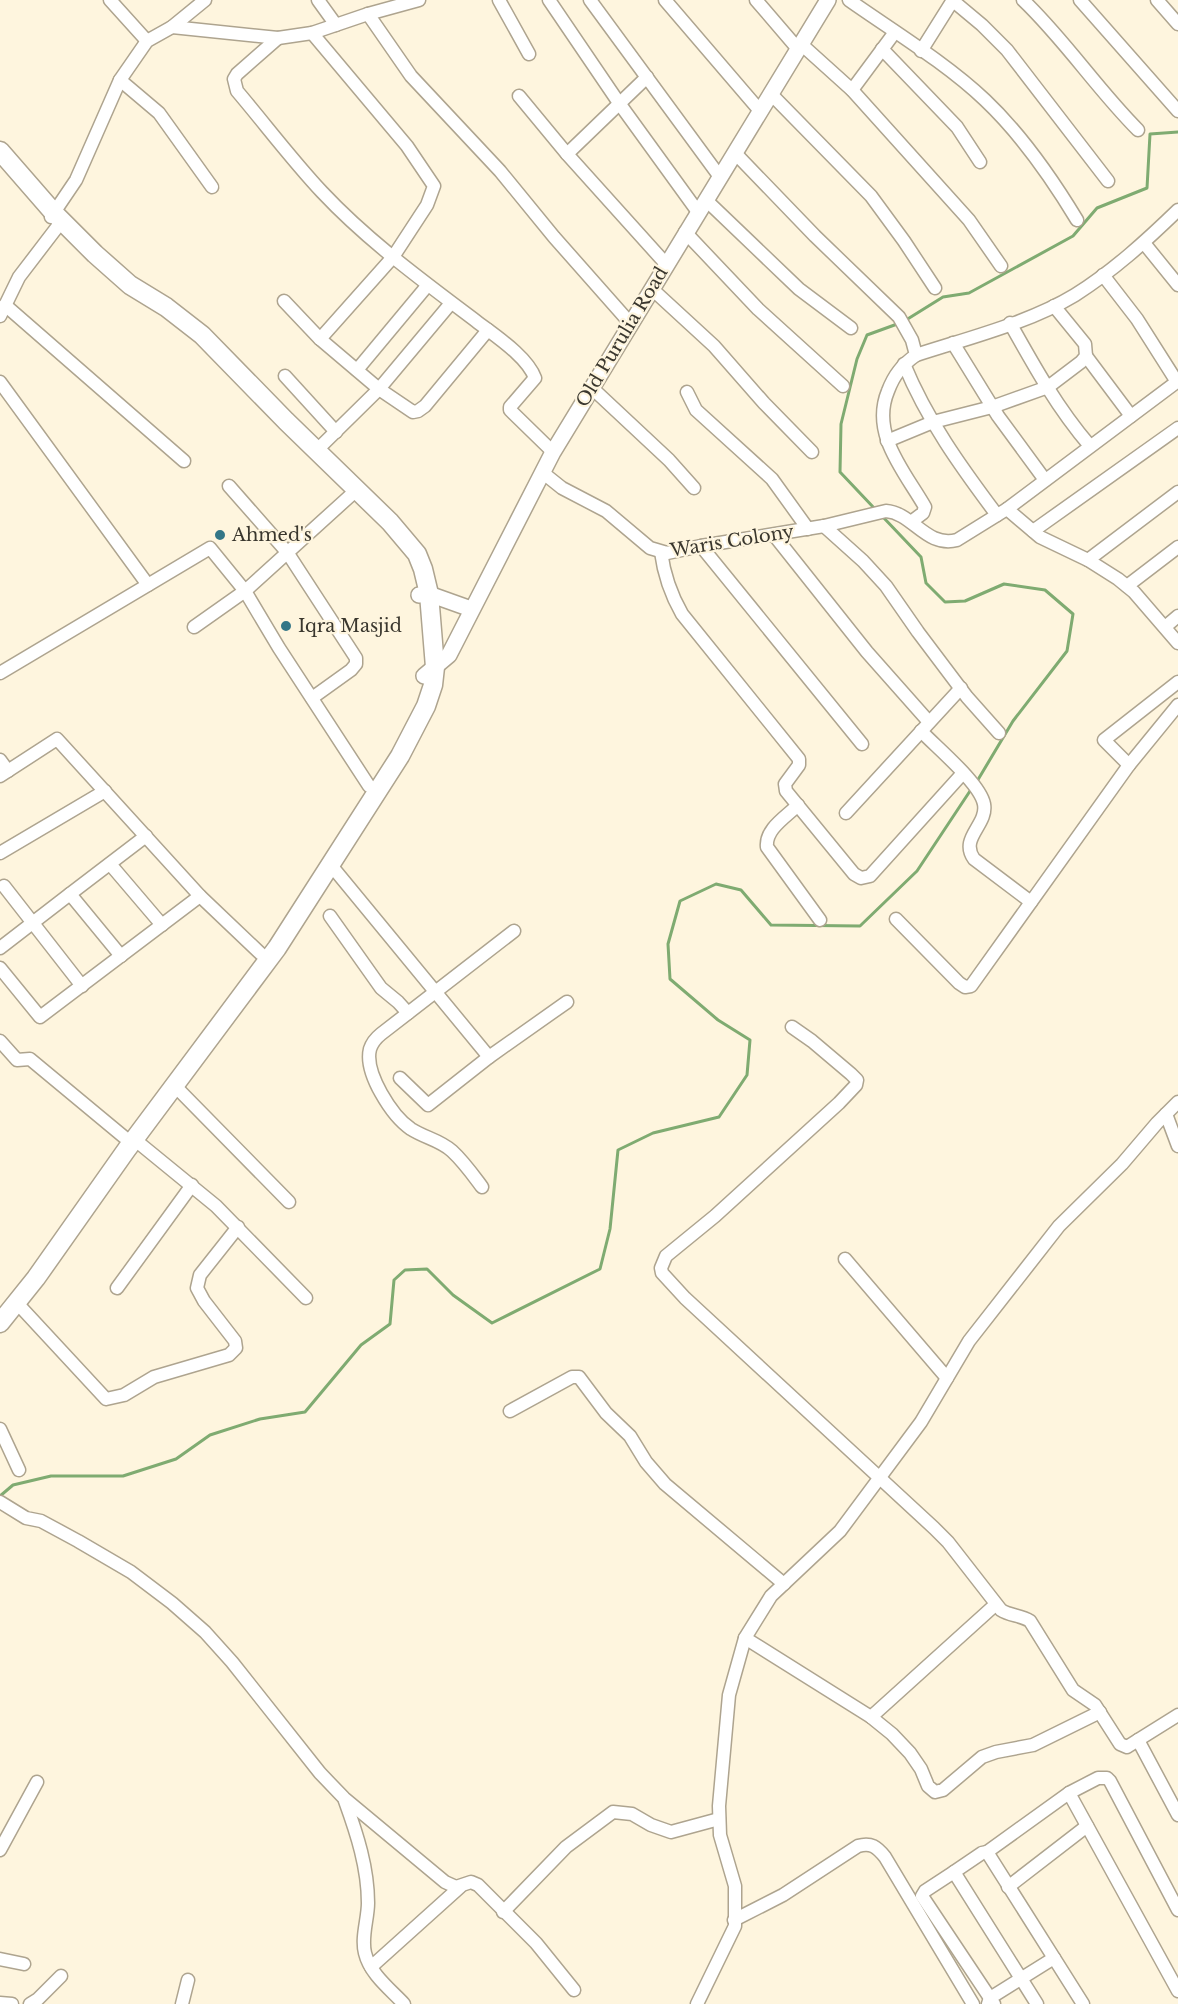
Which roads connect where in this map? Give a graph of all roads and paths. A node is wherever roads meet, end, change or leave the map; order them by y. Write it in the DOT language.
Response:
graph roads {
  1 [pos="110,0"];
  2 [pos="205,0"];
  3 [pos="318,0"];
  4 [pos="419,0"];
  5 [pos="499,0"];
  6 [pos="549,0"];
  7 [pos="590,0"];
  8 [pos="665,0"];
  9 [pos="756,0"];
  10 [pos="828,0"];
  11 [pos="849,0"];
  12 [pos="953,0"];
  13 [pos="1080,0"];
  14 [pos="1157,0"];
  15 [pos="1025,1"];
  16 [pos="403,2"];
  17 [pos="368,14"];
  18 [pos="1178,24"];
  19 [pos="336,25"];
  20 [pos="172,27"];
  21 [pos="895,32"];
  22 [pos="312,33"];
  23 [pos="278,38"];
  24 [pos="147,41"];
  25 [pos="800,47"];
  26 [pos="882,49"];
  27 [pos="921,51"];
  28 [pos="529,54"];
  29 [pos="647,76"];
  30 [pos="120,80"];
  31 [pos="852,90"];
  32 [pos="771,94"];
  33 [pos="519,96"];
  34 [pos="619,103"];
  35 [pos="1178,111"];
  36 [pos="761,112"];
  37 [pos="1138,130"];
  38 [pos="0,151"];
  39 [pos="735,153"];
  40 [pos="567,154"];
  41 [pos="0,161"];
  42 [pos="980,162"];
  43 [pos="720,177"];
  44 [pos="1108,181"];
  45 [pos="212,187"];
  46 [pos="702,206"];
  47 [pos="1178,210"];
  48 [pos="54,219"];
  49 [pos="1077,220"];
  50 [pos="686,232"];
  51 [pos="1144,243"];
  52 [pos="393,257"];
  53 [pos="666,264"];
  54 [pos="1001,267"];
  55 [pos="1103,275"];
  56 [pos="1178,285"];
  57 [pos="427,286"];
  58 [pos="935,288"];
  59 [pos="652,289"];
  60 [pos="284,301"];
  61 [pos="452,303"];
  62 [pos="1054,306"];
  63 [pos="3,310"];
  64 [pos="630,323"];
  65 [pos="1010,323"];
  66 [pos="851,328"];
  67 [pos="488,330"];
  68 [pos="320,339"];
  69 [pos="953,343"];
  70 [pos="916,355"];
  71 [pos="1086,356"];
  72 [pos="904,364"];
  73 [pos="357,370"];
  74 [pos="285,376"];
  75 [pos="0,382"];
  76 [pos="1178,382"];
  77 [pos="843,386"];
  78 [pos="1048,387"];
  79 [pos="592,388"];
  80 [pos="380,389"];
  81 [pos="687,392"];
  82 [pos="992,407"];
  83 [pos="1131,416"];
  84 [pos="933,422"];
  85 [pos="1178,428"];
  86 [pos="336,432"];
  87 [pos="887,441"];
  88 [pos="1090,446"];
  89 [pos="316,451"];
  90 [pos="553,452"];
  91 [pos="813,452"];
  92 [pos="184,461"];
  93 [pos="542,472"];
  94 [pos="1045,480"];
  95 [pos="229,486"];
  96 [pos="694,488"];
  97 [pos="1178,492"];
  98 [pos="351,495"];
  99 [pos="1002,512"];
  100 [pos="911,522"];
  101 [pos="824,526"];
  102 [pos="808,529"];
  103 [pos="1033,531"];
  104 [pos="774,535"];
  105 [pos="701,546"];
  106 [pos="1178,547"];
  107 [pos="287,552"];
  108 [pos="660,552"];
  109 [pos="1088,560"];
  110 [pos="148,585"];
  111 [pos="1127,586"];
  112 [pos="245,591"];
  113 [pos="424,595"];
  114 [pos="471,609"];
  115 [pos="1178,616"];
  116 [pos="194,627"];
  117 [pos="1165,627"];
  118 [pos="1178,643"];
  119 [pos="0,672"];
  120 [pos="430,672"];
  121 [pos="1178,682"];
  122 [pos="961,688"];
  123 [pos="312,698"];
  124 [pos="1178,705"];
  125 [pos="925,726"];
  126 [pos="999,733"];
  127 [pos="862,744"];
  128 [pos="0,760"];
  129 [pos="1129,765"];
  130 [pos="4,773"];
  131 [pos="967,777"];
  132 [pos="369,786"];
  133 [pos="105,791"];
  134 [pos="798,805"];
  135 [pos="846,813"];
  136 [pos="146,836"];
  137 [pos="0,853"];
  138 [pos="110,864"];
  139 [pos="330,864"];
  140 [pos="4,886"];
  141 [pos="70,894"];
  142 [pos="200,896"];
  143 [pos="1031,902"];
  144 [pos="330,916"];
  145 [pos="896,919"];
  146 [pos="820,920"];
  147 [pos="32,923"];
  148 [pos="162,925"];
  149 [pos="514,931"];
  150 [pos="0,948"];
  151 [pos="261,954"];
  152 [pos="121,956"];
  153 [pos="0,968"];
  154 [pos="82,986"];
  155 [pos="436,992"];
  156 [pos="567,1002"];
  157 [pos="408,1014"];
  158 [pos="792,1027"];
  159 [pos="0,1041"];
  160 [pos="489,1057"];
  161 [pos="400,1078"];
  162 [pos="174,1085"];
  163 [pos="1178,1102"];
  164 [pos="1166,1114"];
  165 [pos="129,1138"];
  166 [pos="1178,1146"];
  167 [pos="192,1185"];
  168 [pos="482,1187"];
  169 [pos="289,1202"];
  170 [pos="238,1227"];
  171 [pos="845,1259"];
  172 [pos="117,1288"];
  173 [pos="306,1298"];
  174 [pos="9,1306"];
  175 [pos="0,1323"];
  176 [pos="946,1378"];
  177 [pos="510,1411"];
  178 [pos="0,1429"];
  179 [pos="19,1470"];
  180 [pos="879,1478"];
  181 [pos="0,1502"];
  182 [pos="784,1584"];
  183 [pos="996,1605"];
  184 [pos="745,1638"];
  185 [pos="1100,1712"];
  186 [pos="1178,1715"];
  187 [pos="871,1717"];
  188 [pos="1138,1740"];
  189 [pos="37,1782"];
  190 [pos="1070,1793"];
  191 [pos="344,1798"];
  192 [pos="1178,1815"];
  193 [pos="719,1819"];
  194 [pos="1087,1826"];
  195 [pos="0,1850"];
  196 [pos="987,1852"];
  197 [pos="954,1872"];
  198 [pos="460,1887"];
  199 [pos="1008,1887"];
  200 [pos="1178,1910"];
  201 [pos="504,1912"];
  202 [pos="734,1920"];
  203 [pos="1054,1958"];
  204 [pos="0,1959"];
  205 [pos="24,1964"];
  206 [pos="371,1967"];
  207 [pos="61,1976"];
  208 [pos="1022,1978"];
  209 [pos="188,1980"];
  210 [pos="574,1990"];
  211 [pos="1178,1991"];
  212 [pos="991,2002"];
  213 [pos="0,2003"];
  214 [pos="972,2003"];
  215 [pos="12,2004"];
  216 [pos="30,2004"];
  217 [pos="182,2004"];
  218 [pos="404,2004"];
  219 [pos="697,2004"];
  220 [pos="1037,2004"];
  221 [pos="1083,2004"];
  1 -- 24 [label="street"];
  2 -- 20 [label="street"];
  3 -- 19 [label="street"];
  4 -- 16 [label="street"];
  5 -- 28 [label="street"];
  6 -- 34 [label="street"];
  7 -- 29 [label="street"];
  8 -- 36 [label="street"];
  9 -- 25 [label="street"];
  10 -- 25 [label="main road, Old Purulia Road"];
  11 -- 21 [label="street"];
  12 -- 27 [label="street"];
  12 -- 44 [label="street"];
  13 -- 35 [label="street"];
  14 -- 18 [label="street"];
  15 -- 37 [label="street"];
  16 -- 17 [label="street"];
  17 -- 19 [label="street"];
  17 -- 64 [label="street"];
  19 -- 22 [label="street"];
  20 -- 23 [label="street"];
  20 -- 24 [label="street"];
  21 -- 26 [label="street"];
  21 -- 27 [label="street"];
  22 -- 23 [label="street"];
  22 -- 52 [label="street"];
  23 -- 52 [label="street"];
  24 -- 30 [label="street"];
  25 -- 31 [label="street"];
  25 -- 32 [label="main road, Old Purulia Road"];
  26 -- 31 [label="street"];
  26 -- 42 [label="street"];
  27 -- 49 [label="street"];
  29 -- 34 [label="street"];
  29 -- 43 [label="street"];
  30 -- 45 [label="street"];
  30 -- 48 [label="street"];
  31 -- 54 [label="street"];
  32 -- 36 [label="main road, Old Purulia Road"];
  32 -- 58 [label="street"];
  33 -- 40 [label="street"];
  34 -- 40 [label="street"];
  34 -- 46 [label="street"];
  36 -- 39 [label="main road, Old Purulia Road"];
  38 -- 48 [label="highway"];
  39 -- 43 [label="main road, Old Purulia Road"];
  39 -- 70 [label="street"];
  40 -- 53 [label="street"];
  41 -- 48 [label="highway"];
  43 -- 46 [label="main road, Old Purulia Road"];
  46 -- 50 [label="main road, Old Purulia Road"];
  46 -- 66 [label="street"];
  47 -- 51 [label="street"];
  48 -- 63 [label="street"];
  48 -- 89 [label="highway"];
  48 -- 98 [label="highway"];
  50 -- 53 [label="main road, Old Purulia Road"];
  50 -- 77 [label="street"];
  51 -- 55 [label="street"];
  51 -- 56 [label="street"];
  52 -- 57 [label="street"];
  52 -- 68 [label="street"];
  53 -- 59 [label="main road, Old Purulia Road"];
  55 -- 62 [label="street"];
  55 -- 76 [label="street"];
  57 -- 61 [label="street"];
  57 -- 73 [label="street"];
  59 -- 64 [label="main road, Old Purulia Road"];
  59 -- 91 [label="street"];
  60 -- 68 [label="street"];
  61 -- 67 [label="street"];
  61 -- 80 [label="street"];
  62 -- 65 [label="street"];
  62 -- 71 [label="street"];
  63 -- 92 [label="street"];
  64 -- 79 [label="main road, Old Purulia Road"];
  65 -- 69 [label="street"];
  65 -- 78 [label="street"];
  67 -- 80 [label="street"];
  67 -- 90 [label="street"];
  68 -- 73 [label="street"];
  69 -- 70 [label="street"];
  69 -- 82 [label="street"];
  70 -- 72 [label="street"];
  71 -- 78 [label="street"];
  71 -- 83 [label="street"];
  72 -- 84 [label="street"];
  72 -- 87 [label="street"];
  73 -- 80 [label="street"];
  74 -- 86 [label="street"];
  75 -- 110 [label="street"];
  76 -- 83 [label="street"];
  78 -- 82 [label="street"];
  78 -- 88 [label="street"];
  79 -- 90 [label="main road, Old Purulia Road"];
  79 -- 96 [label="street"];
  80 -- 86 [label="street"];
  81 -- 102 [label="street"];
  82 -- 84 [label="street"];
  82 -- 94 [label="street"];
  83 -- 88 [label="street"];
  84 -- 87 [label="street"];
  84 -- 99 [label="street"];
  85 -- 103 [label="street"];
  86 -- 89 [label="street"];
  87 -- 100 [label="street"];
  88 -- 94 [label="street"];
  89 -- 113 [label="highway"];
  90 -- 93 [label="main road, Old Purulia Road"];
  93 -- 108 [label="street, Waris Colony"];
  93 -- 114 [label="main road, Old Purulia Road"];
  94 -- 99 [label="street"];
  95 -- 107 [label="street"];
  97 -- 109 [label="street"];
  98 -- 107 [label="street"];
  98 -- 113 [label="highway"];
  99 -- 100 [label="street"];
  99 -- 103 [label="street"];
  100 -- 101 [label="street, Waris Colony"];
  101 -- 102 [label="street, Waris Colony"];
  101 -- 122 [label="street"];
  102 -- 104 [label="street, Waris Colony"];
  103 -- 109 [label="street"];
  104 -- 105 [label="street, Waris Colony"];
  104 -- 125 [label="street"];
  105 -- 108 [label="street, Waris Colony"];
  105 -- 127 [label="street"];
  106 -- 111 [label="street"];
  107 -- 112 [label="street"];
  107 -- 123 [label="street"];
  108 -- 134 [label="street"];
  109 -- 111 [label="street"];
  110 -- 112 [label="street"];
  110 -- 119 [label="street"];
  111 -- 117 [label="street"];
  112 -- 116 [label="street"];
  112 -- 123 [label="street"];
  113 -- 114 [label="main road"];
  113 -- 120 [label="highway"];
  114 -- 120 [label="main road, Old Purulia Road"];
  115 -- 117 [label="street"];
  117 -- 118 [label="street"];
  120 -- 132 [label="highway"];
  120 -- 139 [label="highway"];
  121 -- 129 [label="street"];
  122 -- 125 [label="street"];
  122 -- 126 [label="street"];
  123 -- 132 [label="street"];
  124 -- 129 [label="street"];
  125 -- 131 [label="street"];
  125 -- 135 [label="street"];
  128 -- 130 [label="street"];
  129 -- 143 [label="street"];
  130 -- 133 [label="street"];
  131 -- 134 [label="street"];
  131 -- 143 [label="street"];
  132 -- 151 [label="highway"];
  133 -- 136 [label="street"];
  133 -- 137 [label="street"];
  134 -- 146 [label="street"];
  136 -- 138 [label="street"];
  136 -- 142 [label="street"];
  138 -- 141 [label="street"];
  138 -- 148 [label="street"];
  139 -- 155 [label="street"];
  139 -- 162 [label="highway"];
  140 -- 147 [label="street"];
  141 -- 147 [label="street"];
  141 -- 152 [label="street"];
  142 -- 148 [label="street"];
  142 -- 151 [label="street"];
  143 -- 145 [label="street"];
  144 -- 157 [label="street"];
  147 -- 150 [label="street"];
  147 -- 154 [label="street"];
  148 -- 152 [label="street"];
  149 -- 155 [label="street"];
  151 -- 165 [label="highway"];
  152 -- 154 [label="street"];
  153 -- 154 [label="street"];
  155 -- 157 [label="street"];
  155 -- 160 [label="street"];
  156 -- 160 [label="street"];
  157 -- 168 [label="street"];
  158 -- 180 [label="street"];
  159 -- 165 [label="street"];
  160 -- 161 [label="street"];
  162 -- 165 [label="highway"];
  162 -- 169 [label="street"];
  163 -- 164 [label="street"];
  164 -- 166 [label="street"];
  164 -- 176 [label="street"];
  165 -- 167 [label="street"];
  165 -- 174 [label="highway"];
  167 -- 170 [label="street"];
  167 -- 172 [label="street"];
  170 -- 173 [label="street"];
  170 -- 174 [label="street"];
  171 -- 176 [label="street"];
  174 -- 175 [label="highway"];
  176 -- 180 [label="street"];
  177 -- 182 [label="street"];
  178 -- 179 [label="street"];
  180 -- 182 [label="street"];
  180 -- 183 [label="street"];
  181 -- 191 [label="street"];
  182 -- 184 [label="street"];
  183 -- 185 [label="street"];
  183 -- 187 [label="street"];
  184 -- 187 [label="street"];
  184 -- 193 [label="street"];
  185 -- 187 [label="street"];
  185 -- 188 [label="street"];
  186 -- 188 [label="street"];
  188 -- 192 [label="street"];
  189 -- 195 [label="street"];
  190 -- 194 [label="street"];
  190 -- 196 [label="street"];
  190 -- 200 [label="street"];
  191 -- 198 [label="street"];
  191 -- 206 [label="street"];
  193 -- 201 [label="street"];
  193 -- 202 [label="street"];
  194 -- 199 [label="street"];
  194 -- 211 [label="street"];
  196 -- 197 [label="street"];
  196 -- 199 [label="street"];
  197 -- 208 [label="street"];
  197 -- 212 [label="street"];
  198 -- 201 [label="street"];
  198 -- 206 [label="street"];
  199 -- 203 [label="street"];
  201 -- 210 [label="street"];
  202 -- 214 [label="street"];
  202 -- 219 [label="street"];
  203 -- 208 [label="street"];
  203 -- 221 [label="street"];
  204 -- 205 [label="street"];
  206 -- 218 [label="street"];
  207 -- 216 [label="street"];
  208 -- 212 [label="street"];
  208 -- 220 [label="street"];
  209 -- 217 [label="street"];
  212 -- 214 [label="street"];
  213 -- 215 [label="street"];
}
